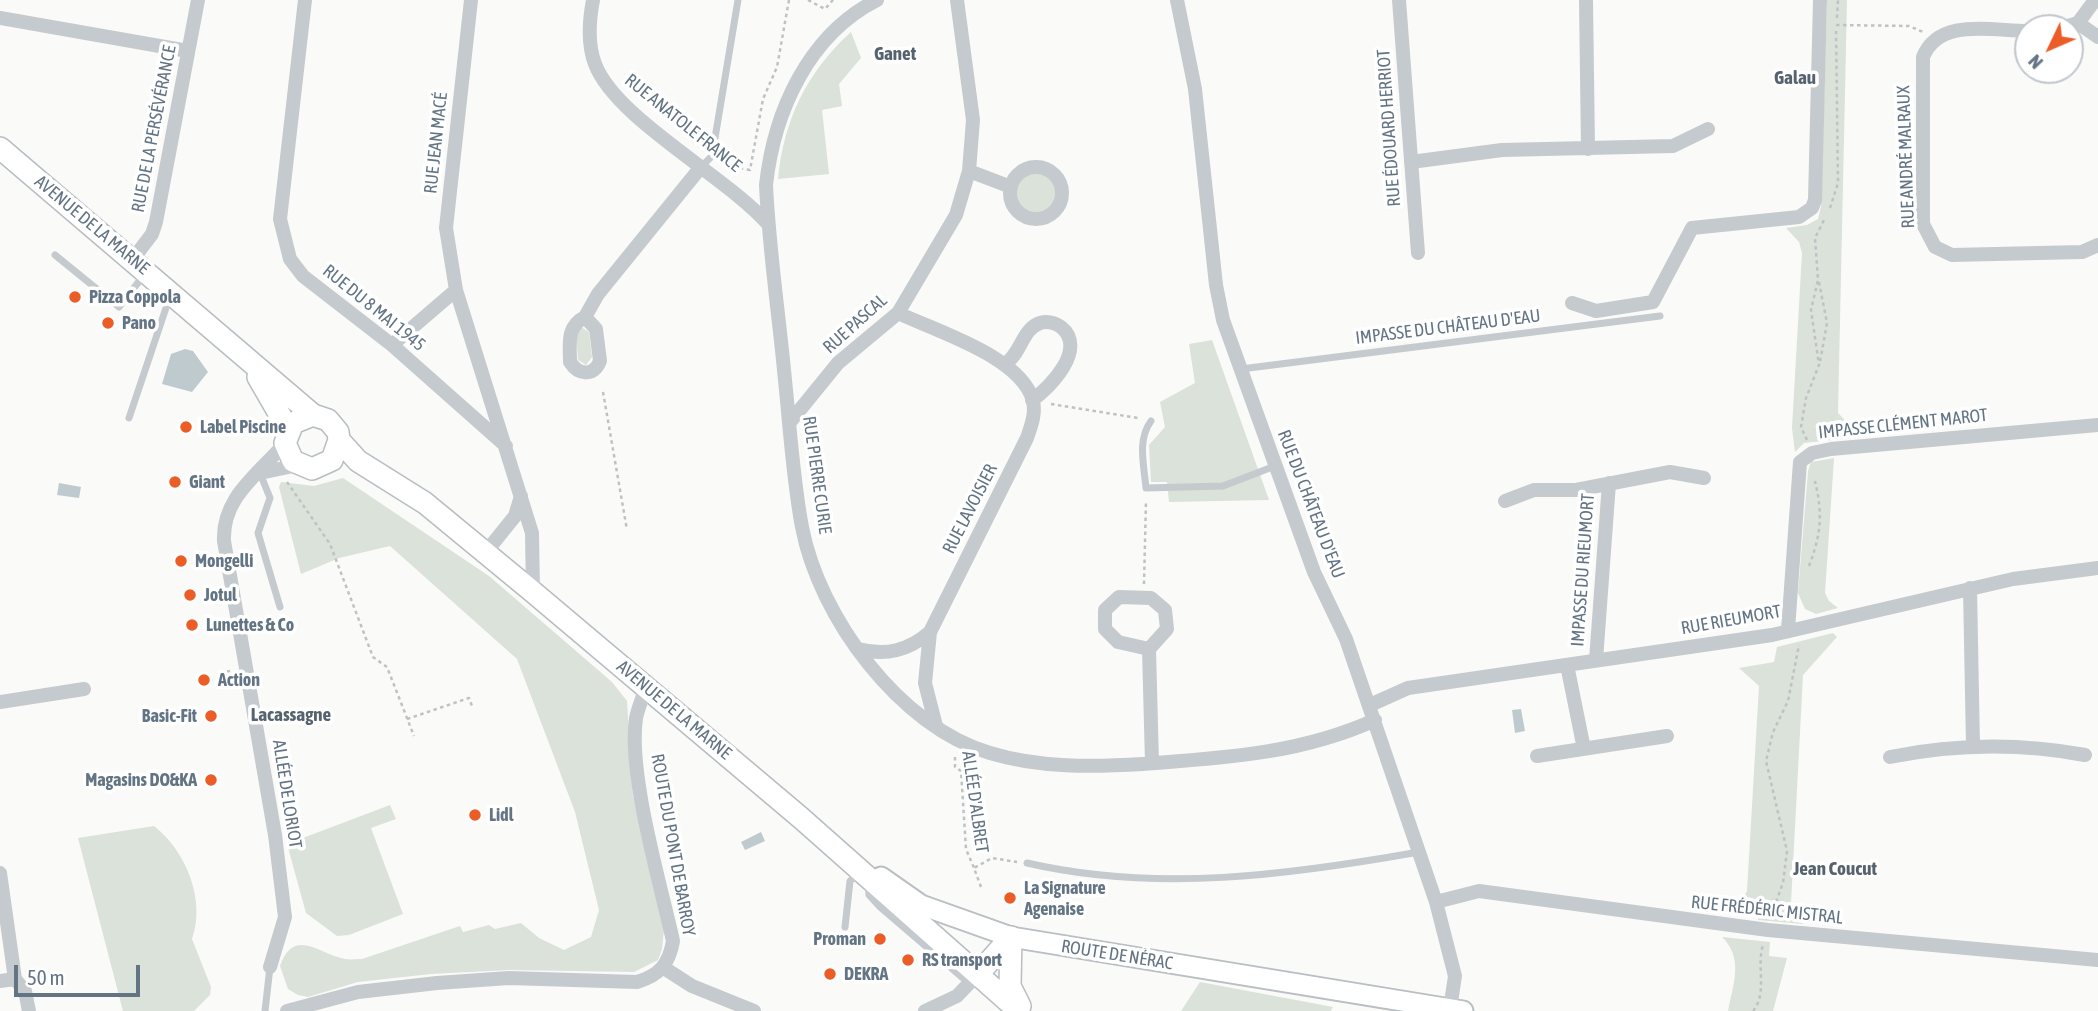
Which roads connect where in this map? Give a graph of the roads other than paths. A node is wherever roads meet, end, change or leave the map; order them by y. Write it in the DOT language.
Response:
graph roads {
  1 [pos="198,0"];
  2 [pos="305,0"];
  3 [pos="471,0"];
  4 [pos="593,0"];
  5 [pos="738,0"];
  6 [pos="877,0"];
  7 [pos="957,0"];
  8 [pos="1177,0"];
  9 [pos="1399,0"];
  10 [pos="1586,0"];
  11 [pos="1820,0"];
  12 [pos="2095,0"];
  13 [pos="2084,15"];
  14 [pos="0,18"];
  15 [pos="2014,31"];
  16 [pos="188,51"];
  17 [pos="1708,129"];
  18 [pos="0,148"];
  19 [pos="1588,149"];
  20 [pos="706,162"];
  21 [pos="1411,162"];
  22 [pos="969,171"];
  23 [pos="1011,187"];
  24 [pos="768,224"];
  25 [pos="2098,245"];
  26 [pos="1418,253"];
  27 [pos="55,255"];
  28 [pos="140,266"];
  29 [pos="456,289"];
  30 [pos="172,292"];
  31 [pos="1572,303"];
  32 [pos="898,313"];
  33 [pos="1660,316"];
  34 [pos="585,317"];
  35 [pos="466,321"];
  36 [pos="392,345"];
  37 [pos="245,358"];
  38 [pos="1005,364"];
  39 [pos="1240,369"];
  40 [pos="1032,400"];
  41 [pos="313,415"];
  42 [pos="129,418"];
  43 [pos="1151,421"];
  44 [pos="790,422"];
  45 [pos="2098,425"];
  46 [pos="287,436"];
  47 [pos="506,447"];
  48 [pos="335,450"];
  49 [pos="1276,466"];
  50 [pos="292,472"];
  51 [pos="260,473"];
  52 [pos="1704,478"];
  53 [pos="1609,483"];
  54 [pos="522,495"];
  55 [pos="1505,500"];
  56 [pos="486,552"];
  57 [pos="2098,568"];
  58 [pos="1970,589"];
  59 [pos="534,592"];
  60 [pos="281,607"];
  61 [pos="1788,630"];
  62 [pos="930,632"];
  63 [pos="858,649"];
  64 [pos="1149,649"];
  65 [pos="1596,660"];
  66 [pos="1567,665"];
  67 [pos="646,687"];
  68 [pos="84,689"];
  69 [pos="0,702"];
  70 [pos="1370,705"];
  71 [pos="1375,720"];
  72 [pos="936,726"];
  73 [pos="1667,736"];
  74 [pos="1973,746"];
  75 [pos="1584,749"];
  76 [pos="2085,755"];
  77 [pos="1537,756"];
  78 [pos="1890,757"];
  79 [pos="1152,763"];
  80 [pos="802,818"];
  81 [pos="1419,852"];
  82 [pos="1027,863"];
  83 [pos="0,873"];
  84 [pos="864,876"];
  85 [pos="1436,902"];
  86 [pos="845,926"];
  87 [pos="1011,937"];
  88 [pos="2098,960"];
  89 [pos="270,968"];
  90 [pos="664,968"];
  91 [pos="975,978"];
  92 [pos="7,980"];
  93 [pos="1456,1010"];
  94 [pos="29,1011"];
  95 [pos="265,1011"];
  96 [pos="287,1011"];
  97 [pos="754,1011"];
  98 [pos="925,1011"];
  99 [pos="1021,1011"];
  1 -- 16 [label="street, RUE DE LA PERSÉVÉRANCE"];
  2 -- 36 [label="street, RUE DU 8 MAI 1945"];
  3 -- 29 [label="street, RUE JEAN MACÉ"];
  4 -- 20 [label="street, RUE ANATOLE FRANCE"];
  5 -- 20 [label="lane"];
  6 -- 24 [label="street, RUE PIERRE CURIE"];
  7 -- 22 [label="street, RUE PASCAL"];
  8 -- 39 [label="street, RUE DU CHÂTEAU D'EAU"];
  9 -- 21 [label="street, RUE ÉDOUARD HERRIOT"];
  10 -- 19 [label="street"];
  11 -- 31 [label="street"];
  12 -- 13 [label="street"];
  14 -- 16 [label="street"];
  15 -- 25 [label="street, RUE ANDRÉ MALRAUX"];
  16 -- 28 [label="street, RUE DE LA PERSÉVÉRANCE"];
  17 -- 19 [label="street"];
  18 -- 28 [label="main road, AVENUE DE LA MARNE"];
  19 -- 21 [label="street"];
  20 -- 24 [label="street, RUE ANATOLE FRANCE"];
  20 -- 34 [label="street"];
  21 -- 26 [label="street, RUE ÉDOUARD HERRIOT"];
  22 -- 23 [label="street"];
  22 -- 32 [label="street, RUE PASCAL"];
  24 -- 44 [label="street, RUE PIERRE CURIE"];
  27 -- 28 [label="lane"];
  28 -- 30 [label="main road, AVENUE DE LA MARNE"];
  29 -- 35 [label="street, RUE JEAN MACÉ"];
  29 -- 36 [label="street"];
  30 -- 37 [label="main road, AVENUE DE LA MARNE"];
  30 -- 42 [label="lane"];
  32 -- 38 [label="street"];
  32 -- 44 [label="street, RUE PASCAL"];
  33 -- 39 [label="lane, IMPASSE DU CHÂTEAU D'EAU"];
  35 -- 47 [label="street, RUE DU 8 MAI 1945"];
  36 -- 47 [label="street, RUE DU 8 MAI 1945"];
  37 -- 41 [label="main road, AVENUE DE LA MARNE"];
  37 -- 46 [label="main road, AVENUE DE LA MARNE"];
  38 -- 40 [label="street"];
  38 -- 40 [label="street"];
  39 -- 49 [label="street, RUE DU CHÂTEAU D'EAU"];
  40 -- 62 [label="street, RUE LAVOISIER"];
  41 -- 46 [label="main road"];
  41 -- 48 [label="main road"];
  43 -- 49 [label="lane"];
  44 -- 63 [label="street, RUE PIERRE CURIE"];
  45 -- 61 [label="street, IMPASSE CLÉMENT MAROT"];
  46 -- 50 [label="main road"];
  46 -- 51 [label="street, ALLÉE DE LORIOT"];
  47 -- 54 [label="street, RUE DU 8 MAI 1945"];
  48 -- 50 [label="main road"];
  48 -- 56 [label="main road, AVENUE DE LA MARNE"];
  49 -- 70 [label="street, RUE DU CHÂTEAU D'EAU"];
  50 -- 51 [label="street"];
  51 -- 60 [label="lane"];
  51 -- 89 [label="street, ALLÉE DE LORIOT"];
  52 -- 53 [label="street, IMPASSE DU RIEUMORT"];
  53 -- 55 [label="street, IMPASSE DU RIEUMORT"];
  53 -- 65 [label="street, IMPASSE DU RIEUMORT"];
  54 -- 56 [label="street"];
  54 -- 59 [label="street, RUE DU 8 MAI 1945"];
  56 -- 59 [label="main road, AVENUE DE LA MARNE"];
  57 -- 58 [label="street, RUE RIEUMORT"];
  58 -- 61 [label="street, RUE RIEUMORT"];
  58 -- 74 [label="street"];
  59 -- 67 [label="main road, AVENUE DE LA MARNE"];
  61 -- 65 [label="street, RUE RIEUMORT"];
  62 -- 63 [label="street"];
  62 -- 72 [label="street, RUE LAVOISIER"];
  63 -- 72 [label="street, RUE PIERRE CURIE"];
  64 -- 64 [label="street"];
  64 -- 79 [label="street"];
  65 -- 66 [label="street, RUE RIEUMORT"];
  66 -- 70 [label="street, RUE RIEUMORT"];
  66 -- 75 [label="street"];
  67 -- 80 [label="main road, AVENUE DE LA MARNE"];
  67 -- 90 [label="street, ROUTE DU PONT DE BARROY"];
  68 -- 69 [label="street"];
  70 -- 71 [label="street, RUE DU CHÂTEAU D'EAU"];
  71 -- 79 [label="street, RUE PIERRE CURIE"];
  71 -- 81 [label="street, RUE DU CHÂTEAU D'EAU"];
  72 -- 79 [label="street, RUE PIERRE CURIE"];
  73 -- 75 [label="street"];
  74 -- 76 [label="street"];
  74 -- 78 [label="street"];
  75 -- 77 [label="street"];
  80 -- 84 [label="main road, AVENUE DE LA MARNE"];
  80 -- 87 [label="main road, ROUTE DE NÉRAC"];
  81 -- 82 [label="lane"];
  81 -- 85 [label="street, RUE DU CHÂTEAU D'EAU"];
  83 -- 92 [label="street"];
  84 -- 86 [label="lane"];
  84 -- 91 [label="main road, AVENUE DE LA MARNE"];
  85 -- 88 [label="street, RUE FRÉDÉRIC MISTRAL"];
  85 -- 93 [label="street, RUE DU CHÂTEAU D'EAU"];
  87 -- 91 [label="main road"];
  87 -- 93 [label="main road, ROUTE DE NÉRAC"];
  87 -- 99 [label="main road"];
  89 -- 95 [label="lane"];
  90 -- 96 [label="street"];
  90 -- 97 [label="street"];
  91 -- 98 [label="street"];
  91 -- 99 [label="main road, AVENUE DE LA MARNE"];
  92 -- 94 [label="street"];
}
